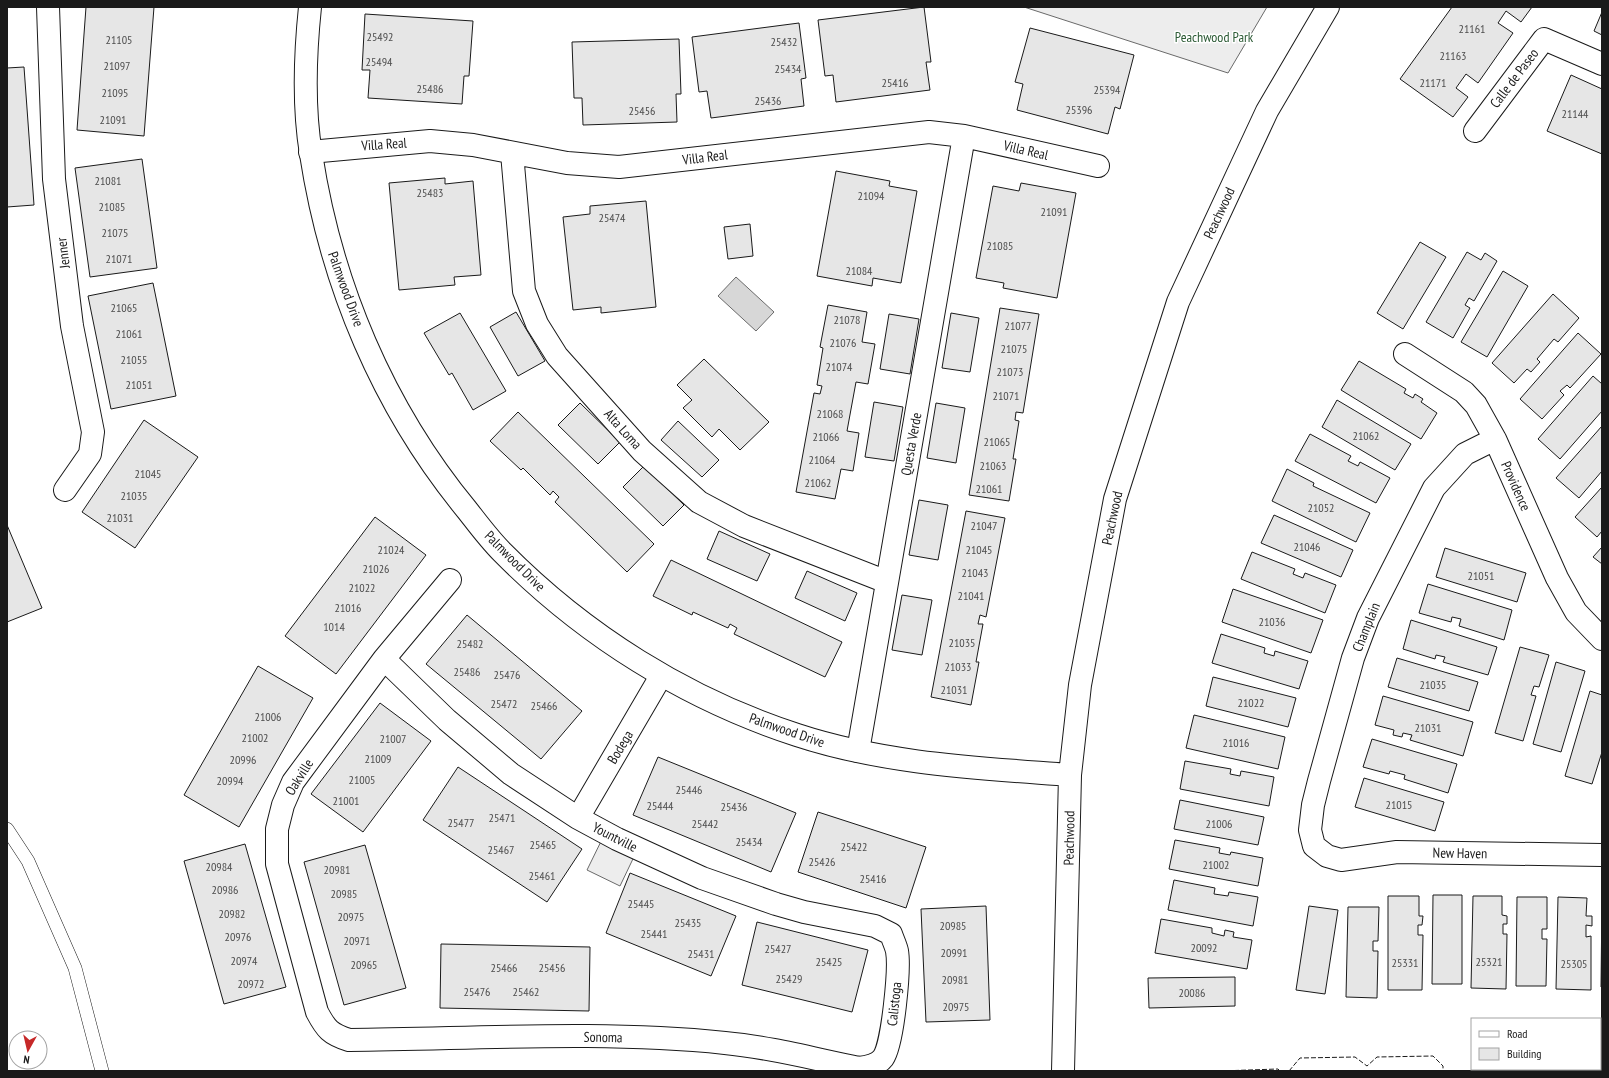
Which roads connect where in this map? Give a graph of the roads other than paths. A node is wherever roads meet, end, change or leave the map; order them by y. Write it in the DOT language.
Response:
graph roads {
  1 [pos="48,7"];
  2 [pos="310,7"];
  3 [pos="1328,7"];
  4 [pos="1602,64"];
  5 [pos="1475,131"];
  6 [pos="964,136"];
  7 [pos="310,152"];
  8 [pos="512,153"];
  9 [pos="1098,166"];
  10 [pos="1405,354"];
  11 [pos="1495,439"];
  12 [pos="65,490"];
  13 [pos="450,580"];
  14 [pos="887,582"];
  15 [pos="1602,639"];
  16 [pos="384,659"];
  17 [pos="662,676"];
  18 [pos="858,751"];
  19 [pos="1070,775"];
  20 [pos="578,818"];
  21 [pos="7,829"];
  22 [pos="1320,851"];
  23 [pos="1602,855"];
  24 [pos="891,934"];
  25 [pos="333,1035"];
  26 [pos="871,1066"];
  27 [pos="102,1071"];
  28 [pos="1063,1071"];
  1 -- 12 [label="street, Jenner"];
  2 -- 7 [label="street, Palmwood Drive"];
  3 -- 19 [label="street, Peachwood"];
  4 -- 5 [label="street, Calle de Paseo"];
  6 -- 8 [label="street, Villa Real"];
  6 -- 9 [label="street, Villa Real"];
  6 -- 14 [label="street, Questa Verde"];
  7 -- 8 [label="street, Villa Real"];
  7 -- 17 [label="street, Palmwood Drive"];
  8 -- 14 [label="street, Alta Loma"];
  10 -- 11 [label="street, Providence"];
  11 -- 15 [label="street, Providence"];
  11 -- 22 [label="street, Champlain"];
  13 -- 16 [label="street, Oakville"];
  14 -- 18 [label="street, Questa Verde"];
  16 -- 20 [label="street, Yountville"];
  16 -- 25 [label="street, Oakville"];
  17 -- 18 [label="street, Palmwood Drive"];
  17 -- 20 [label="street, Bodega"];
  18 -- 19 [label="street, Palmwood Drive"];
  19 -- 28 [label="street, Peachwood"];
  20 -- 24 [label="street, Yountville"];
  21 -- 27 [label="lane"];
  22 -- 23 [label="street, New Haven"];
  24 -- 26 [label="street, Calistoga"];
  25 -- 26 [label="street, Sonoma"];
}
